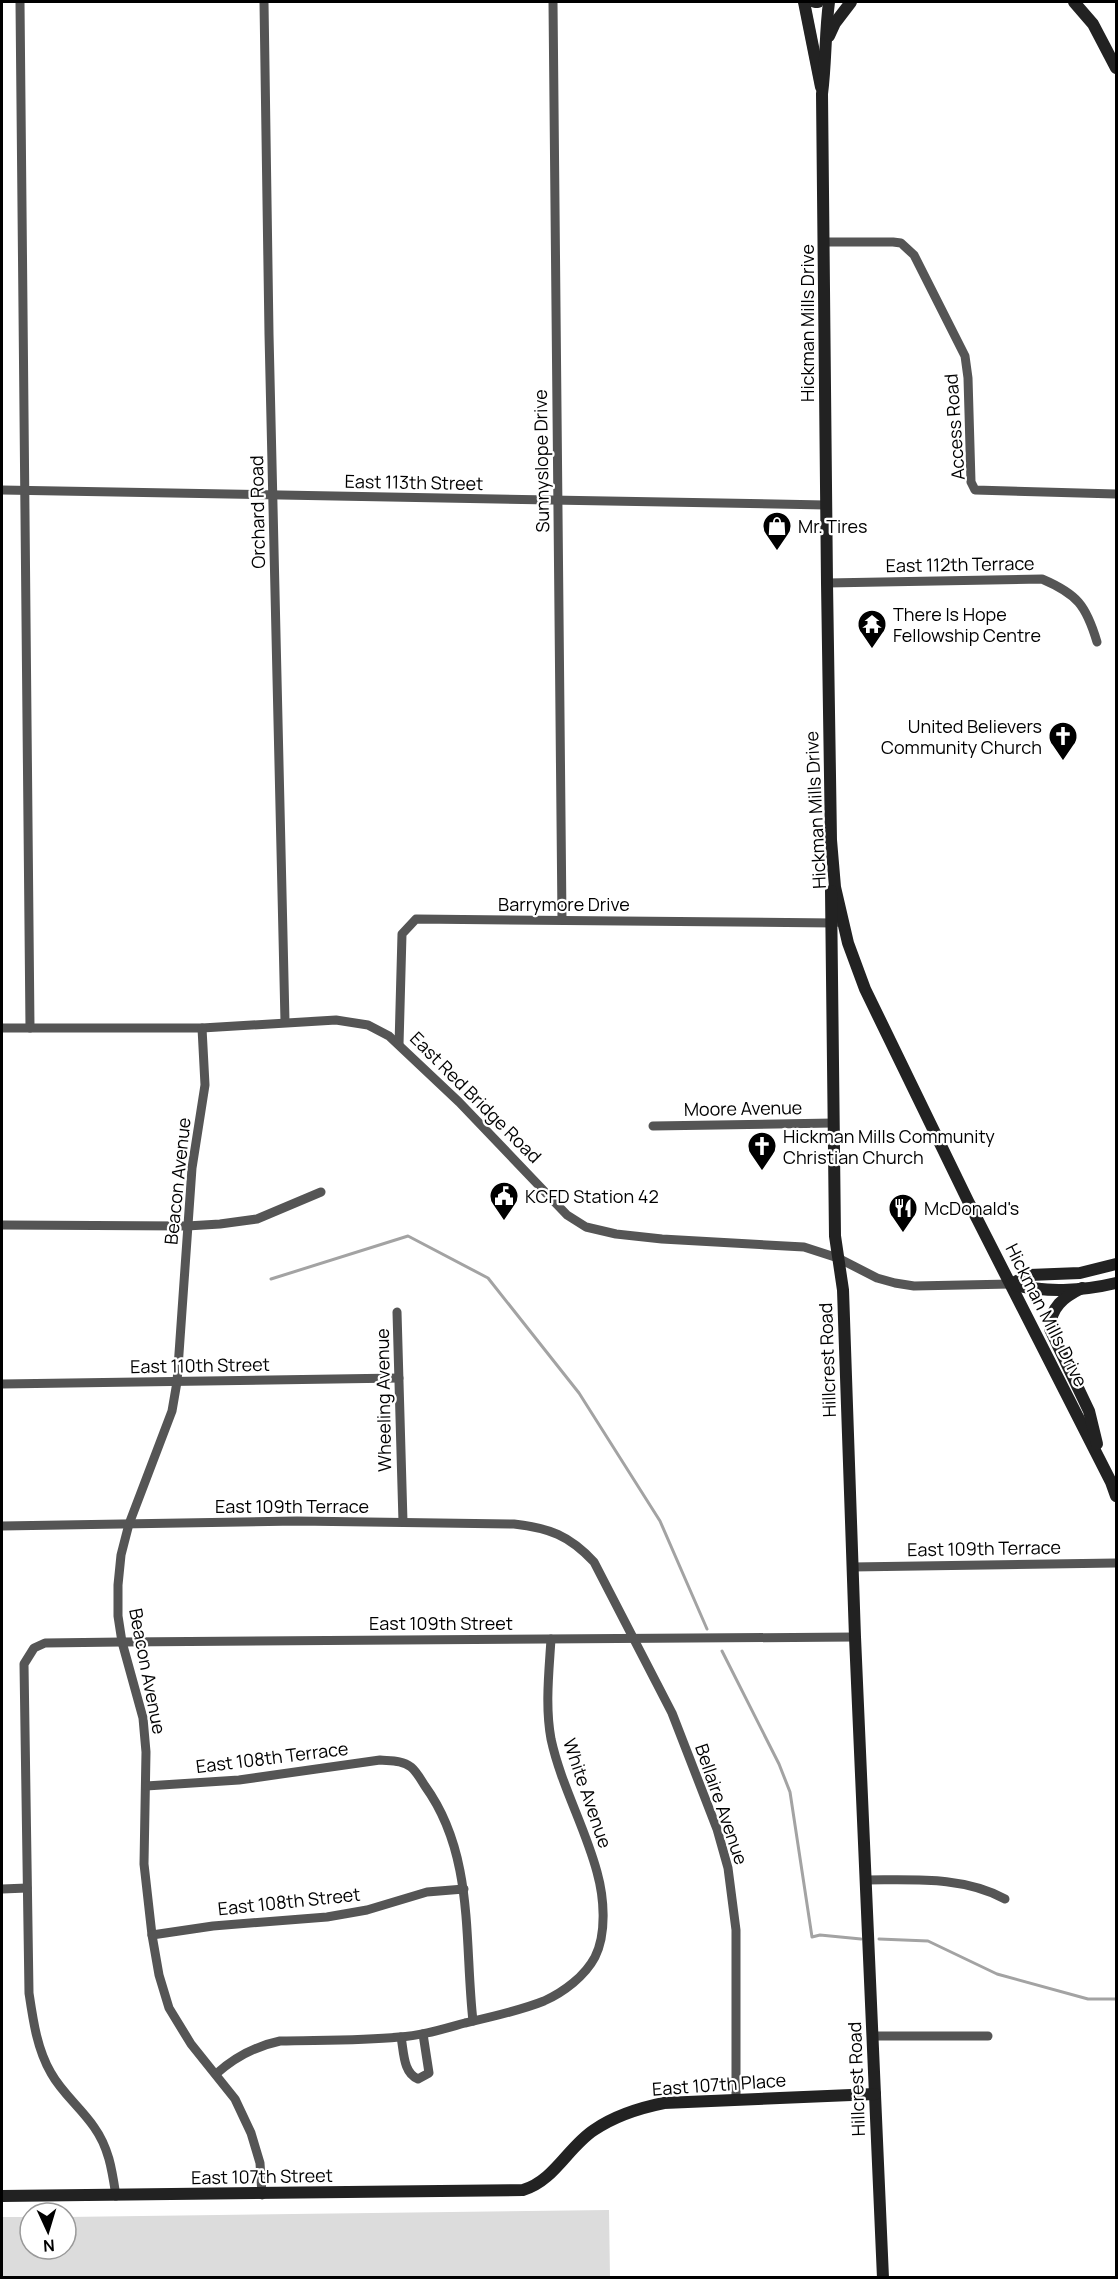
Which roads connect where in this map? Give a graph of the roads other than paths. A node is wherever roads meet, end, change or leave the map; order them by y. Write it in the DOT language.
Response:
graph roads {
  1 [pos="20,2"];
  2 [pos="264,2"];
  3 [pos="553,2"];
  4 [pos="804,2"];
  5 [pos="829,2"];
  6 [pos="851,2"];
  7 [pos="1069,2"];
  8 [pos="1076,2"];
  9 [pos="826,43"];
  10 [pos="1116,68"];
  11 [pos="822,94"];
  12 [pos="824,242"];
  13 [pos="2,490"];
  14 [pos="26,491"];
  15 [pos="1116,494"];
  16 [pos="274,496"];
  17 [pos="558,501"];
  18 [pos="826,505"];
  19 [pos="827,583"];
  20 [pos="1097,642"];
  21 [pos="831,840"];
  22 [pos="562,920"];
  23 [pos="837,923"];
  24 [pos="285,1022"];
  25 [pos="2,1028"];
  26 [pos="30,1028"];
  27 [pos="202,1028"];
  28 [pos="399,1045"];
  29 [pos="833,1124"];
  30 [pos="653,1126"];
  31 [pos="321,1192"];
  32 [pos="2,1225"];
  33 [pos="187,1226"];
  34 [pos="838,1258"];
  35 [pos="1116,1264"];
  36 [pos="1116,1283"];
  37 [pos="1011,1284"];
  38 [pos="1082,1288"];
  39 [pos="397,1312"];
  40 [pos="399,1378"];
  41 [pos="177,1382"];
  42 [pos="2,1384"];
  43 [pos="1099,1457"];
  44 [pos="1116,1496"];
  45 [pos="402,1522"];
  46 [pos="129,1524"];
  47 [pos="2,1526"];
  48 [pos="578,1546"];
  49 [pos="1116,1563"];
  50 [pos="852,1567"];
  51 [pos="855,1637"];
  52 [pos="633,1638"];
  53 [pos="551,1639"];
  54 [pos="122,1642"];
  55 [pos="146,1786"];
  56 [pos="866,1880"];
  57 [pos="27,1888"];
  58 [pos="2,1889"];
  59 [pos="464,1889"];
  60 [pos="1005,1899"];
  61 [pos="152,1935"];
  62 [pos="473,2021"];
  63 [pos="423,2034"];
  64 [pos="872,2036"];
  65 [pos="988,2036"];
  66 [pos="401,2037"];
  67 [pos="216,2074"];
  68 [pos="875,2094"];
  69 [pos="736,2100"];
  70 [pos="523,2190"];
  71 [pos="262,2195"];
  72 [pos="2,2196"];
  73 [pos="116,2196"];
  74 [pos="883,2277"];
  1 -- 14 [label="street"];
  2 -- 16 [label="street, Orchard Road"];
  3 -- 17 [label="street, Sunnyslope Drive"];
  4 -- 11 [label="street, Hickman Mills Drive"];
  5 -- 9 [label="street, Hickman Mills Drive"];
  6 -- 9 [label="street"];
  7 -- 8 [label="street"];
  8 -- 10 [label="street"];
  9 -- 11 [label="street, Hickman Mills Drive"];
  11 -- 12 [label="street, Hickman Mills Drive"];
  12 -- 15 [label="street, Access Road"];
  12 -- 18 [label="street, Hickman Mills Drive"];
  13 -- 14 [label="street, East 113th Street"];
  14 -- 16 [label="street, East 113th Street"];
  14 -- 26 [label="street"];
  16 -- 17 [label="street, East 113th Street"];
  16 -- 24 [label="street, Orchard Road"];
  17 -- 18 [label="street, East 113th Street"];
  17 -- 22 [label="street, Sunnyslope Drive"];
  18 -- 19 [label="street, Hickman Mills Drive"];
  19 -- 20 [label="street, East 112th Terrace"];
  19 -- 21 [label="street, Hickman Mills Drive"];
  21 -- 23 [label="street, Hillcrest Road"];
  22 -- 23 [label="street, Barrymore Drive"];
  22 -- 28 [label="street, Barrymore Drive"];
  23 -- 29 [label="street, Hillcrest Road"];
  23 -- 37 [label="street, Hickman Mills Drive"];
  24 -- 27 [label="street, East Red Bridge Road"];
  24 -- 28 [label="street, East Red Bridge Road"];
  25 -- 26 [label="street, East Red Bridge Road"];
  26 -- 27 [label="street, East Red Bridge Road"];
  27 -- 33 [label="street, Beacon Avenue"];
  28 -- 34 [label="street, East Red Bridge Road"];
  29 -- 30 [label="street, Moore Avenue"];
  29 -- 34 [label="street, Hillcrest Road"];
  31 -- 33 [label="street"];
  32 -- 33 [label="street"];
  33 -- 41 [label="street, Beacon Avenue"];
  34 -- 37 [label="street, East Red Bridge Road"];
  34 -- 50 [label="street, Hillcrest Road"];
  35 -- 37 [label="street, East Red Bridge Road"];
  36 -- 38 [label="street, East Red Bridge Road"];
  37 -- 38 [label="street, East Red Bridge Road"];
  37 -- 43 [label="street, Hickman Mills Drive"];
  38 -- 43 [label="street"];
  39 -- 40 [label="street, Wheeling Avenue"];
  40 -- 41 [label="street, East 110th Street"];
  40 -- 45 [label="street, Wheeling Avenue"];
  41 -- 42 [label="street, East 110th Street"];
  41 -- 46 [label="street, Beacon Avenue"];
  43 -- 44 [label="street, Hickman Mills Drive"];
  45 -- 46 [label="street, East 109th Terrace"];
  45 -- 48 [label="street, East 109th Terrace"];
  46 -- 47 [label="street, East 109th Terrace"];
  46 -- 54 [label="street, Beacon Avenue"];
  48 -- 52 [label="street, Bellaire Avenue"];
  49 -- 50 [label="street, East 109th Terrace"];
  50 -- 51 [label="street, Hillcrest Road"];
  51 -- 52 [label="street, East 109th Street"];
  51 -- 56 [label="street, Hillcrest Road"];
  52 -- 53 [label="street, East 109th Street"];
  52 -- 69 [label="street, Bellaire Avenue"];
  53 -- 54 [label="street, East 109th Street"];
  53 -- 62 [label="street, White Avenue"];
  54 -- 55 [label="street, Beacon Avenue"];
  54 -- 57 [label="street, East 109th Street"];
  55 -- 59 [label="street, East 108th Terrace"];
  55 -- 61 [label="street, Beacon Avenue"];
  56 -- 60 [label="street"];
  56 -- 64 [label="street, Hillcrest Road"];
  57 -- 58 [label="street"];
  57 -- 73 [label="street"];
  59 -- 61 [label="street, East 108th Street"];
  59 -- 62 [label="street"];
  61 -- 67 [label="street, Beacon Avenue"];
  62 -- 63 [label="street"];
  63 -- 66 [label="street"];
  63 -- 66 [label="street"];
  64 -- 65 [label="street"];
  64 -- 68 [label="street, Hillcrest Road"];
  66 -- 67 [label="street"];
  67 -- 71 [label="street, Beacon Avenue"];
  68 -- 69 [label="street, East 107th Place"];
  68 -- 74 [label="street, Hillcrest Road"];
  69 -- 70 [label="street, East 107th Place"];
  70 -- 71 [label="street, East 107th Street"];
  71 -- 73 [label="street, East 107th Street"];
  72 -- 73 [label="street, East 107th Street"];
}
